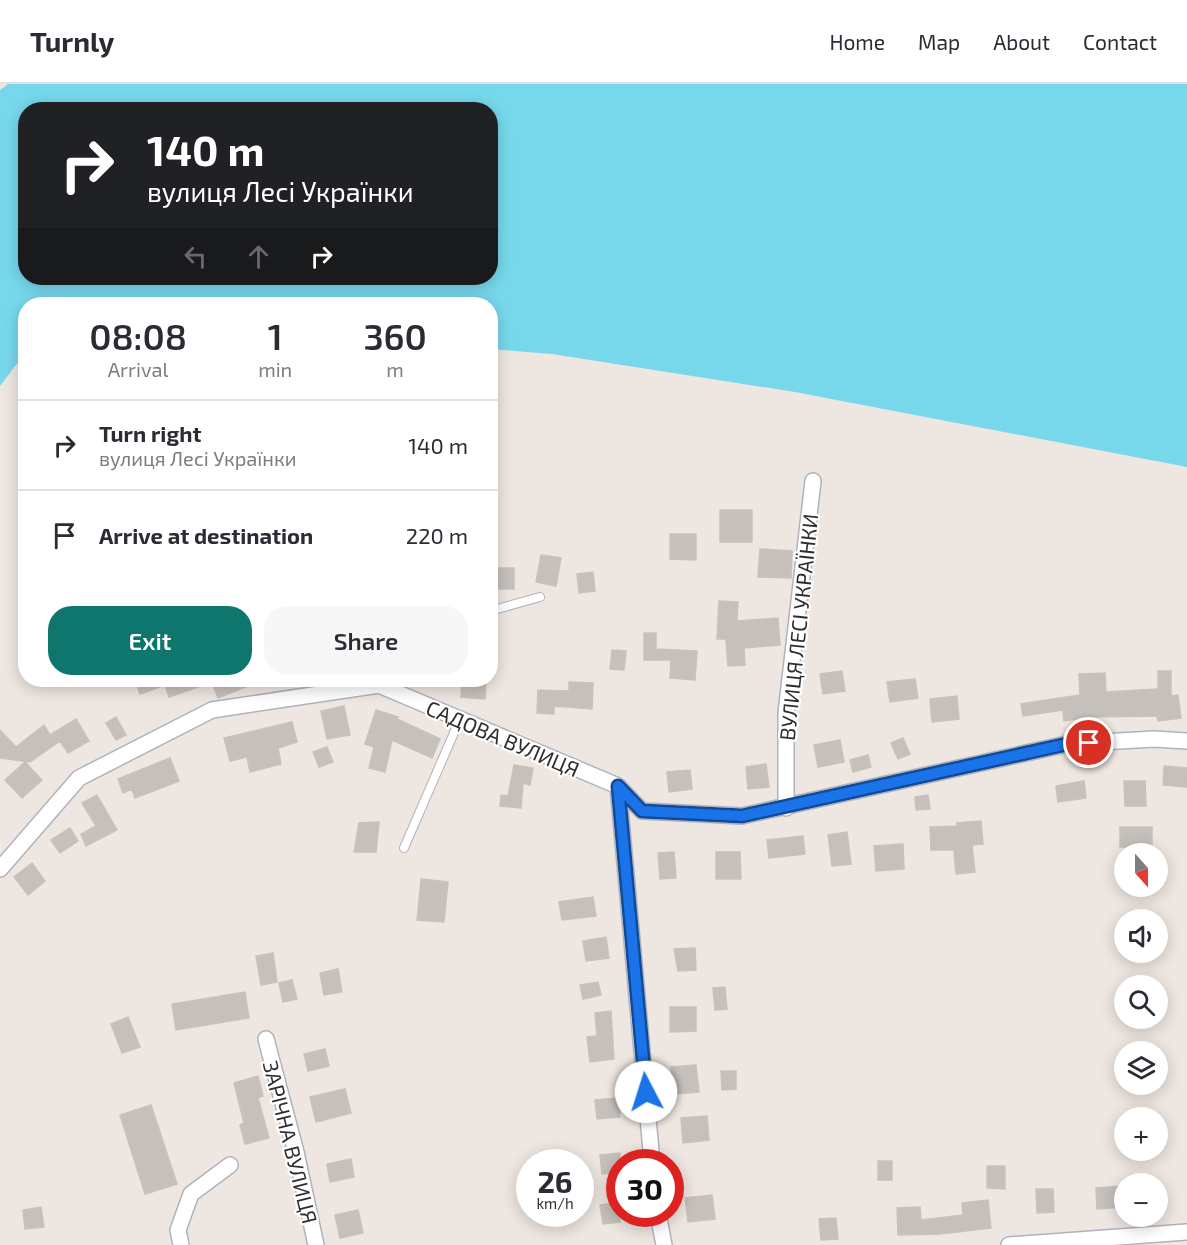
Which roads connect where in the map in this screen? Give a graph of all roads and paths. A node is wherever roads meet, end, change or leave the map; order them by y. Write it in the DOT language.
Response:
graph roads {
  1 [pos="813,481"];
  2 [pos="540,597"];
  3 [pos="498,609"];
  4 [pos="352,687"];
  5 [pos="392,687"];
  6 [pos="459,719"];
  7 [pos="1187,741"];
  8 [pos="618,786"];
  9 [pos="786,808"];
  10 [pos="404,848"];
  11 [pos="0,869"];
  12 [pos="266,1039"];
  13 [pos="651,1149"];
  14 [pos="230,1165"];
  15 [pos="661,1227"];
  16 [pos="1187,1232"];
  17 [pos="181,1245"];
  18 [pos="316,1245"];
  19 [pos="664,1245"];
  20 [pos="1009,1245"];
  1 -- 9 [label="street, ВУЛИЦЯ ЛЕСІ УКРАЇНКИ"];
  2 -- 3 [label="lane"];
  4 -- 11 [label="street, САДОВА ВУЛИЦЯ"];
  5 -- 6 [label="street, САДОВА ВУЛИЦЯ"];
  6 -- 8 [label="street, САДОВА ВУЛИЦЯ"];
  6 -- 10 [label="lane"];
  7 -- 9 [label="street"];
  8 -- 9 [label="street"];
  8 -- 13 [label="street"];
  12 -- 18 [label="street, ЗАРІЧНА ВУЛИЦЯ"];
  14 -- 17 [label="street"];
  15 -- 19 [label="street"];
  16 -- 20 [label="street"];
}
